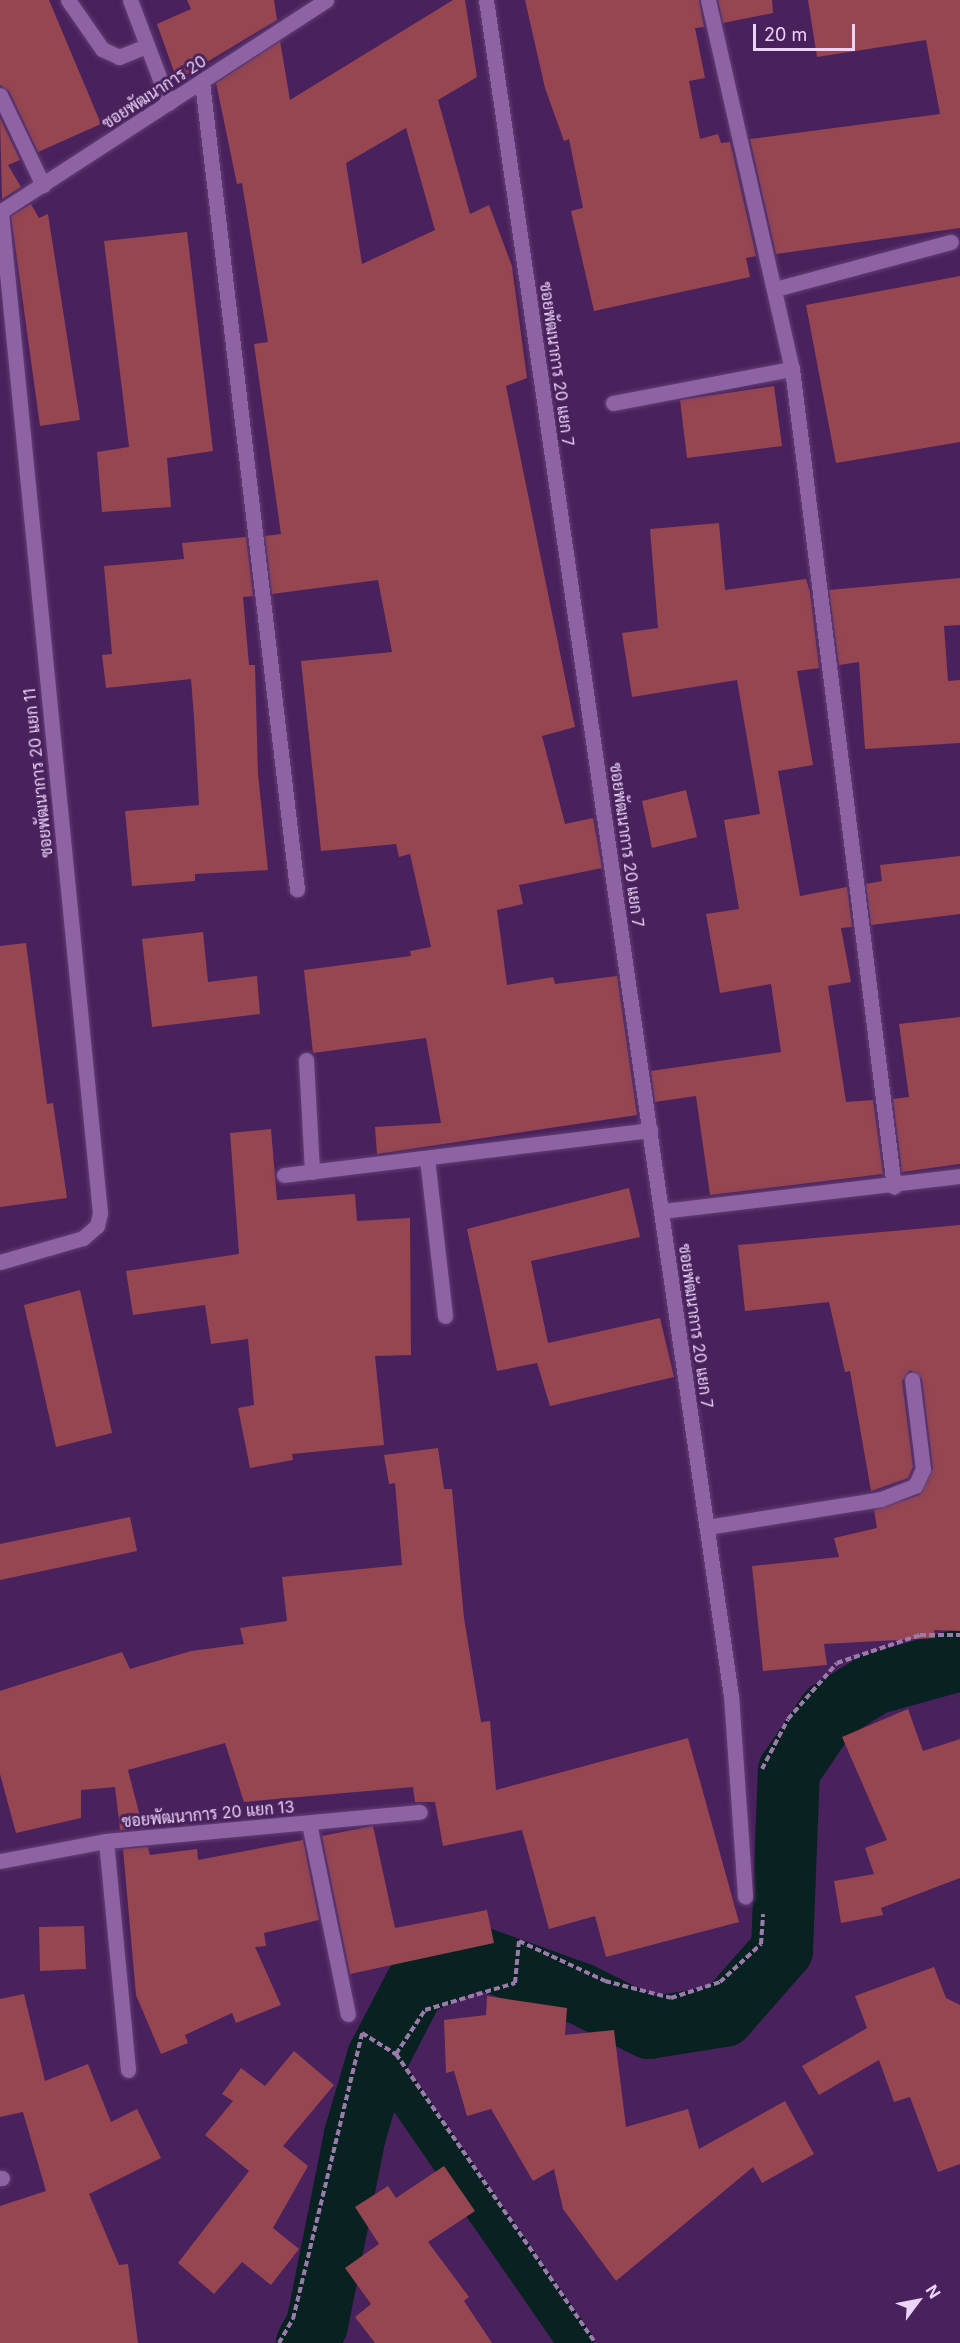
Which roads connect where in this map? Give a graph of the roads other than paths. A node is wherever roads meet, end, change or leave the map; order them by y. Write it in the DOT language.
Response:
graph roads {
  1 [pos="68,0"];
  2 [pos="130,0"];
  3 [pos="326,0"];
  4 [pos="486,0"];
  5 [pos="708,0"];
  6 [pos="146,46"];
  7 [pos="202,82"];
  8 [pos="0,95"];
  9 [pos="169,103"];
  10 [pos="44,185"];
  11 [pos="1,212"];
  12 [pos="951,242"];
  13 [pos="775,289"];
  14 [pos="792,369"];
  15 [pos="613,403"];
  16 [pos="297,889"];
  17 [pos="306,1060"];
  18 [pos="650,1130"];
  19 [pos="427,1158"];
  20 [pos="312,1172"];
  21 [pos="284,1175"];
  22 [pos="960,1176"];
  23 [pos="894,1187"];
  24 [pos="662,1211"];
  25 [pos="0,1262"];
  26 [pos="445,1316"];
  27 [pos="912,1380"];
  28 [pos="707,1527"];
  29 [pos="420,1812"];
  30 [pos="309,1822"];
  31 [pos="106,1841"];
  32 [pos="0,1861"];
  33 [pos="745,1897"];
  34 [pos="348,2014"];
  35 [pos="128,2070"];
  1 -- 6 [label="street"];
  2 -- 6 [label="street"];
  3 -- 7 [label="street, ซอยพัฒนาการ 20"];
  4 -- 18 [label="street, ซอยพัฒนาการ 20 แยก 7"];
  5 -- 13 [label="street"];
  6 -- 9 [label="street"];
  7 -- 9 [label="street, ซอยพัฒนาการ 20"];
  7 -- 16 [label="street"];
  8 -- 10 [label="street"];
  9 -- 10 [label="street, ซอยพัฒนาการ 20"];
  10 -- 11 [label="street, ซอยพัฒนาการ 20"];
  11 -- 25 [label="street, ซอยพัฒนาการ 20 แยก 11"];
  12 -- 13 [label="street"];
  13 -- 14 [label="street"];
  14 -- 15 [label="street"];
  14 -- 23 [label="street"];
  17 -- 20 [label="street"];
  18 -- 19 [label="street"];
  18 -- 24 [label="street, ซอยพัฒนาการ 20 แยก 7"];
  19 -- 20 [label="street"];
  19 -- 26 [label="street"];
  20 -- 21 [label="street"];
  22 -- 23 [label="street"];
  23 -- 24 [label="street"];
  24 -- 28 [label="street, ซอยพัฒนาการ 20 แยก 7"];
  27 -- 28 [label="street"];
  28 -- 33 [label="street, ซอยพัฒนาการ 20 แยก 7"];
  29 -- 30 [label="street, ซอยพัฒนาการ 20 แยก 13"];
  30 -- 31 [label="street, ซอยพัฒนาการ 20 แยก 13"];
  30 -- 34 [label="street"];
  31 -- 32 [label="street, ซอยพัฒนาการ 20 แยก 13"];
  31 -- 35 [label="street"];
}
